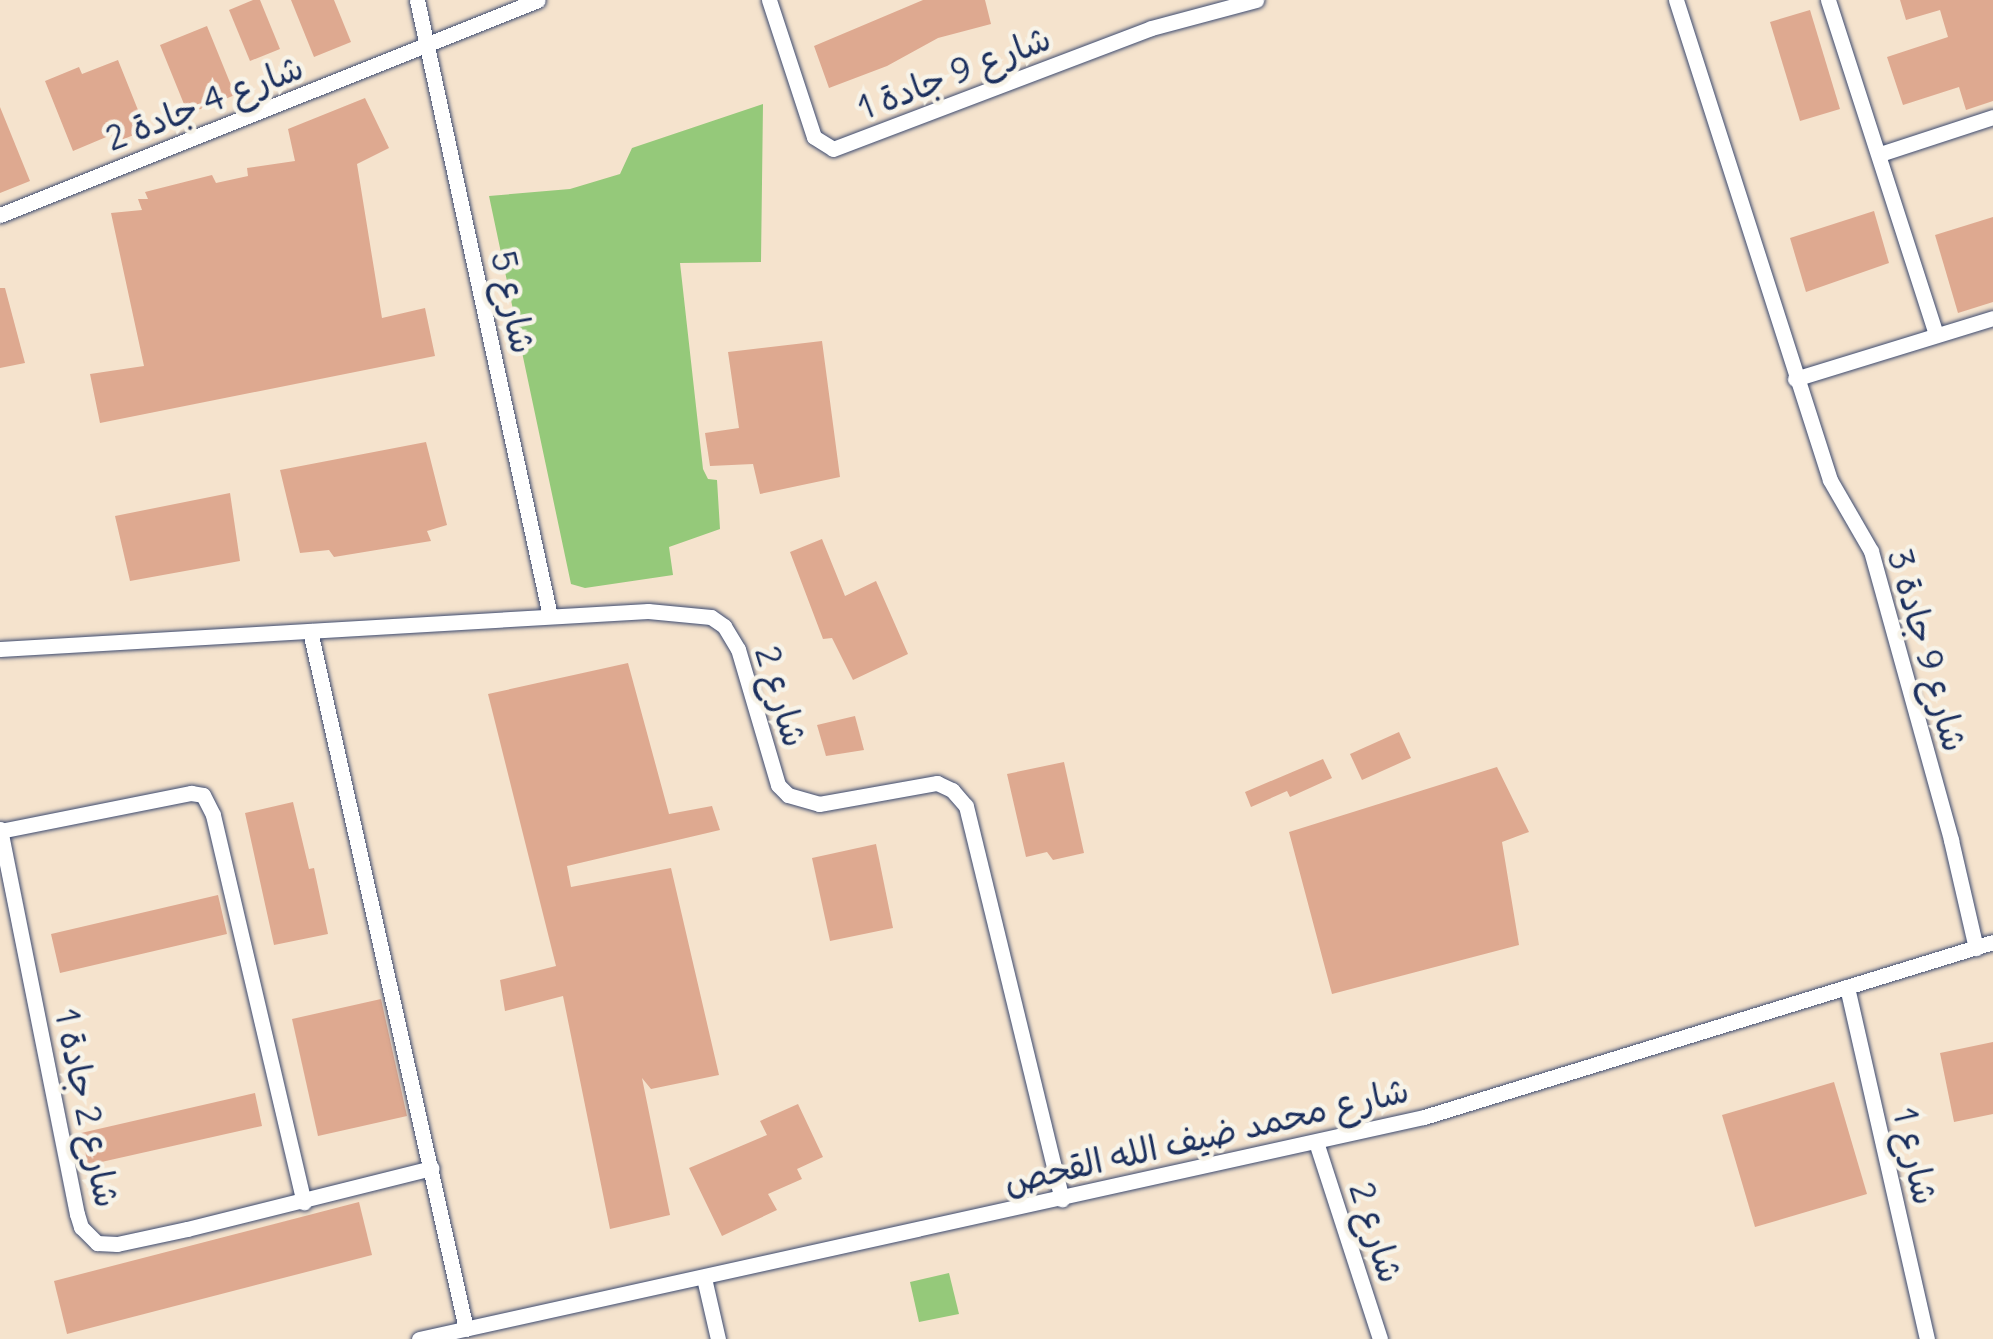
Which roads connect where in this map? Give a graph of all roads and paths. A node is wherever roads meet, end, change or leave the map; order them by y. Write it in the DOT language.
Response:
graph roads {
  1 [pos="418,0"];
  2 [pos="538,0"];
  3 [pos="769,0"];
  4 [pos="1256,0"];
  5 [pos="1676,0"];
  6 [pos="1828,0"];
  7 [pos="429,46"];
  8 [pos="1993,117"];
  9 [pos="1880,154"];
  10 [pos="0,214"];
  11 [pos="1993,318"];
  12 [pos="1936,334"];
  13 [pos="1795,380"];
  14 [pos="550,616"];
  15 [pos="310,631"];
  16 [pos="0,649"];
  17 [pos="0,830"];
  18 [pos="1993,942"];
  19 [pos="1976,948"];
  20 [pos="1848,987"];
  21 [pos="1317,1144"];
  22 [pos="431,1168"];
  23 [pos="1062,1199"];
  24 [pos="304,1202"];
  25 [pos="704,1278"];
  26 [pos="466,1329"];
  27 [pos="420,1339"];
  28 [pos="718,1339"];
  29 [pos="1380,1339"];
  30 [pos="1928,1339"];
  1 -- 7 [label="street, شارع 5"];
  2 -- 7 [label="street, شارع 4 جادة 2"];
  3 -- 4 [label="street, شارع 9 جادة 1"];
  5 -- 13 [label="street, شارع 9 جادة 3"];
  6 -- 9 [label="street"];
  7 -- 10 [label="street, شارع 4 جادة 2"];
  7 -- 14 [label="street, شارع 5"];
  8 -- 9 [label="street"];
  9 -- 12 [label="street"];
  11 -- 12 [label="street"];
  12 -- 13 [label="street"];
  13 -- 19 [label="street, شارع 9 جادة 3"];
  14 -- 15 [label="street, شارع 2"];
  14 -- 23 [label="street, شارع 2"];
  15 -- 16 [label="street, شارع 2"];
  15 -- 22 [label="street"];
  17 -- 24 [label="street, شارع 2 جادة 1"];
  17 -- 24 [label="street, شارع 2 جادة 1"];
  18 -- 19 [label="street, شارع محمد ضيف الله القحص"];
  19 -- 20 [label="street, شارع محمد ضيف الله القحص"];
  20 -- 21 [label="street, شارع محمد ضيف الله القحص"];
  20 -- 30 [label="street, شارع 1"];
  21 -- 23 [label="street, شارع محمد ضيف الله القحص"];
  21 -- 29 [label="street, شارع 2"];
  22 -- 24 [label="street, شارع 2 جادة 1"];
  22 -- 26 [label="street"];
  23 -- 25 [label="street, شارع محمد ضيف الله القحص"];
  25 -- 26 [label="street, شارع محمد ضيف الله القحص"];
  25 -- 28 [label="street"];
  26 -- 27 [label="street, شارع محمد ضيف الله القحص"];
}
